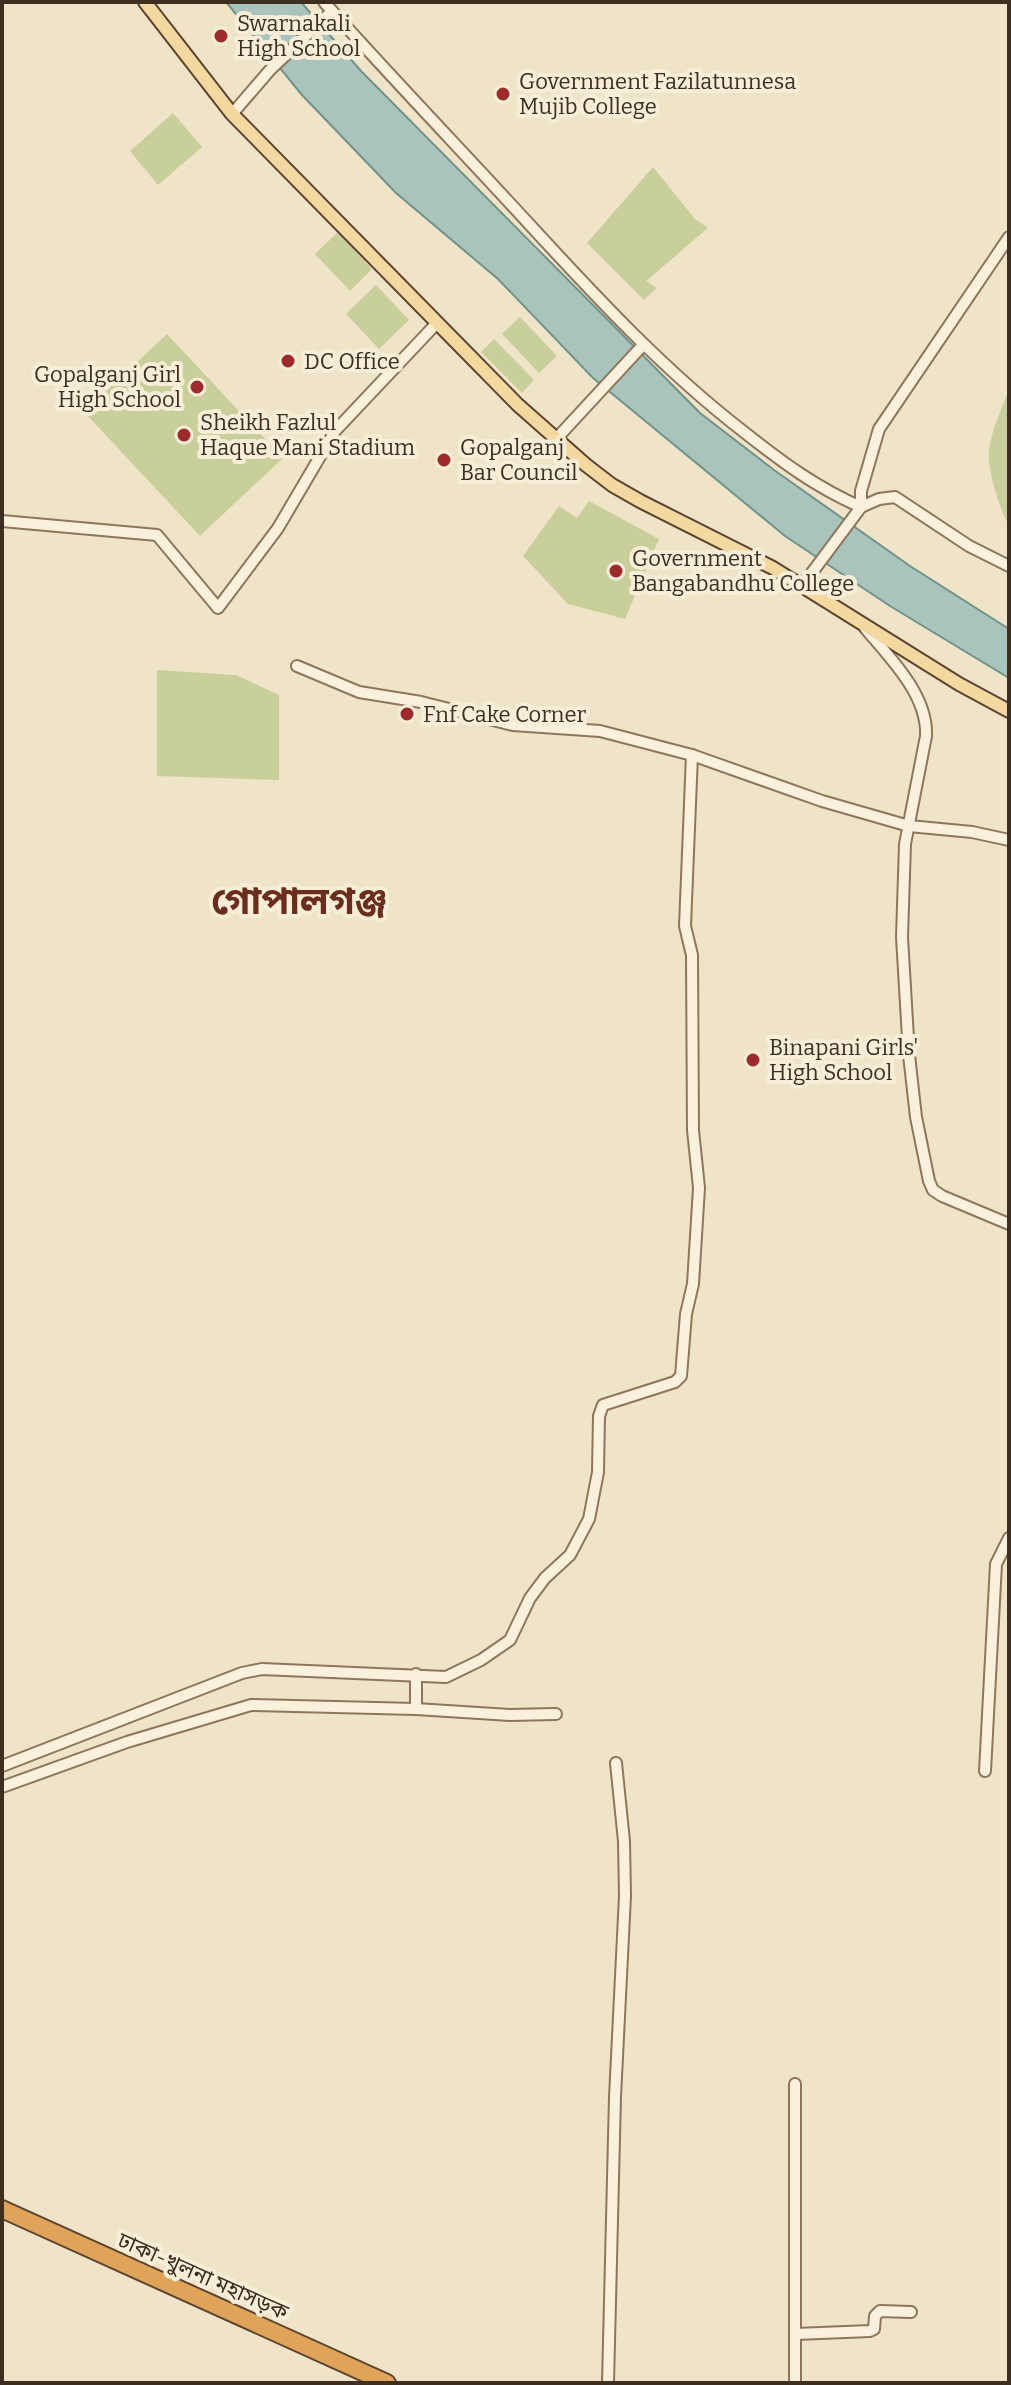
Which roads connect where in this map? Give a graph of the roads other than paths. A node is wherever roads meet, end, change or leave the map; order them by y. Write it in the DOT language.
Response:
graph roads {
  1 [pos="145,2"];
  2 [pos="324,2"];
  3 [pos="332,11"];
  4 [pos="232,114"];
  5 [pos="1009,237"];
  6 [pos="436,324"];
  7 [pos="643,345"];
  8 [pos="557,438"];
  9 [pos="859,511"];
  10 [pos="2,521"];
  11 [pos="1009,566"];
  12 [pos="802,586"];
  13 [pos="861,624"];
  14 [pos="297,666"];
  15 [pos="1009,711"];
  16 [pos="692,755"];
  17 [pos="909,826"];
  18 [pos="1009,840"];
  19 [pos="1009,1224"];
  20 [pos="1009,1538"];
  21 [pos="416,1678"];
  22 [pos="416,1706"];
  23 [pos="556,1714"];
  24 [pos="616,1763"];
  25 [pos="2,1766"];
  26 [pos="985,1771"];
  27 [pos="2,1787"];
  28 [pos="795,2084"];
  29 [pos="2,2209"];
  30 [pos="911,2312"];
  31 [pos="796,2334"];
  32 [pos="387,2383"];
  33 [pos="608,2383"];
  34 [pos="795,2383"];
  1 -- 4 [label="main road"];
  2 -- 3 [label="street"];
  3 -- 4 [label="street"];
  3 -- 7 [label="street"];
  4 -- 6 [label="main road"];
  5 -- 9 [label="street"];
  6 -- 8 [label="main road"];
  6 -- 10 [label="street"];
  7 -- 8 [label="street"];
  7 -- 9 [label="street"];
  8 -- 12 [label="main road"];
  9 -- 11 [label="street"];
  9 -- 12 [label="street"];
  12 -- 13 [label="main road"];
  13 -- 15 [label="main road"];
  13 -- 17 [label="street"];
  14 -- 16 [label="street"];
  16 -- 17 [label="street"];
  16 -- 21 [label="street"];
  17 -- 18 [label="street"];
  17 -- 19 [label="street"];
  20 -- 26 [label="street"];
  21 -- 22 [label="street"];
  21 -- 25 [label="street"];
  22 -- 23 [label="street"];
  22 -- 27 [label="street"];
  24 -- 33 [label="street"];
  28 -- 31 [label="street"];
  29 -- 32 [label="highway, ঢাকা-খুলনা মহাসড়ক"];
  30 -- 31 [label="street"];
  31 -- 34 [label="street"];
}
